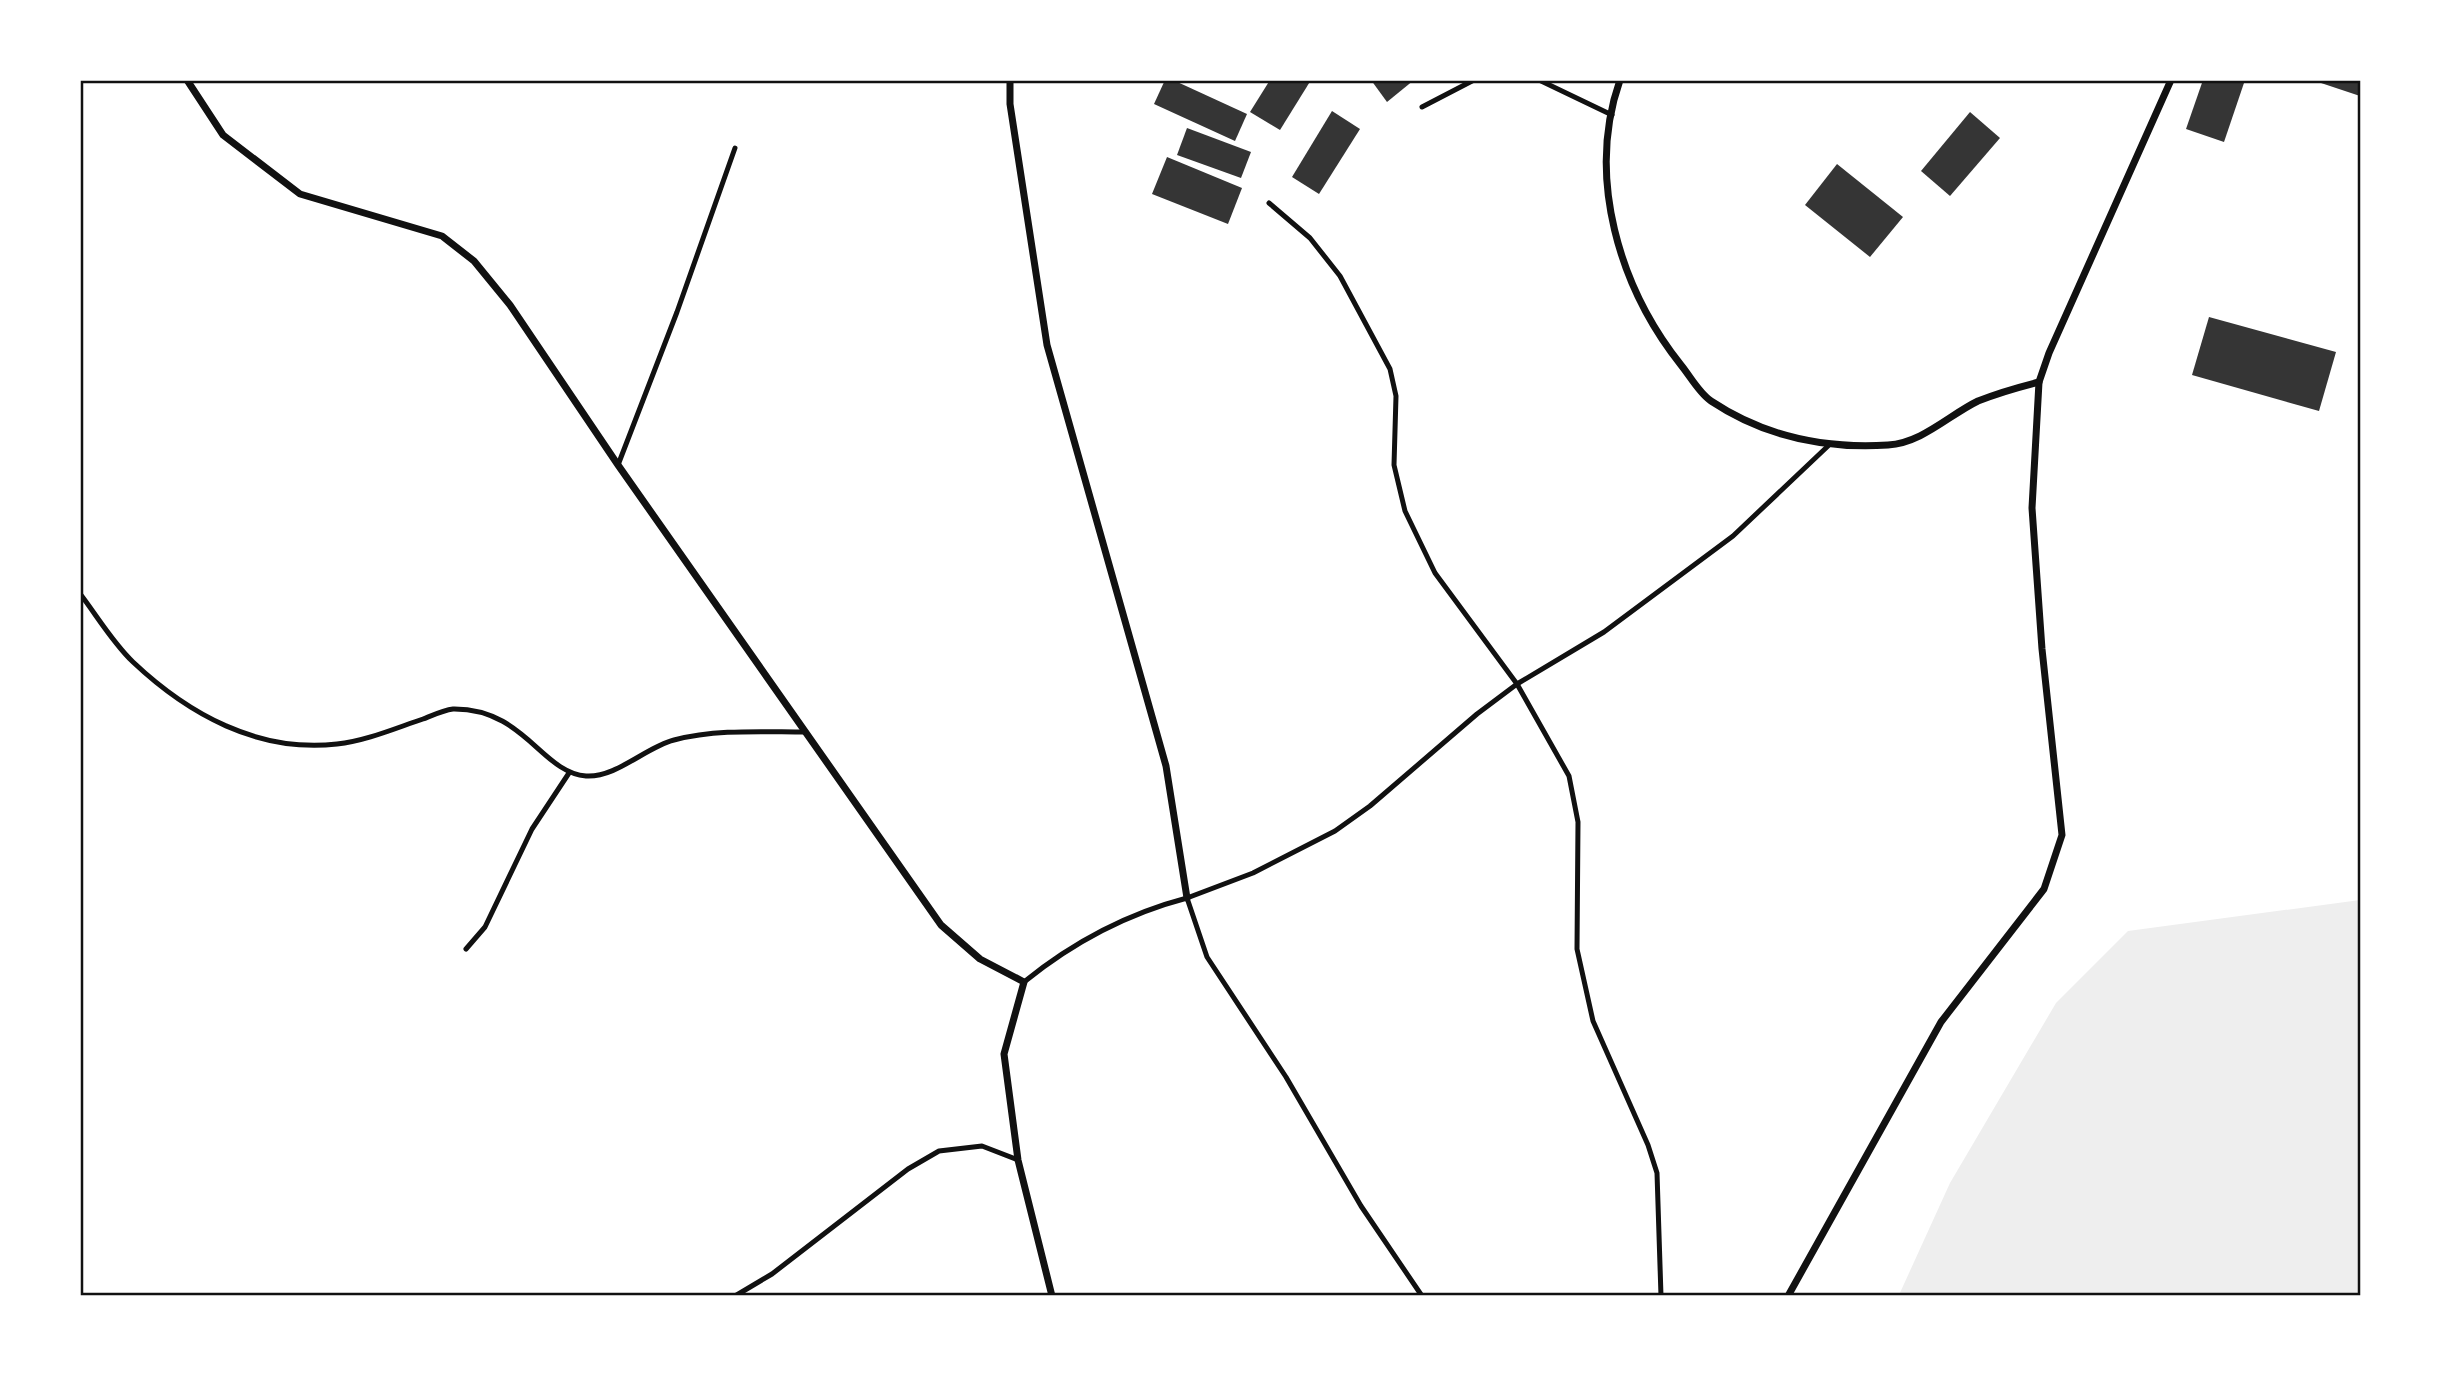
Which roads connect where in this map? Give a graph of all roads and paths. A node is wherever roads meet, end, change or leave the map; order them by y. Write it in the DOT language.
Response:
graph roads {
  1 [pos="187,80"];
  2 [pos="1010,80"];
  3 [pos="1474,80"];
  4 [pos="1539,80"];
  5 [pos="1620,80"];
  6 [pos="2171,80"];
  7 [pos="1422,107"];
  8 [pos="1612,115"];
  9 [pos="735,148"];
  10 [pos="1269,204"];
  11 [pos="2039,382"];
  12 [pos="1828,446"];
  13 [pos="618,465"];
  14 [pos="81,595"];
  15 [pos="1517,684"];
  16 [pos="806,732"];
  17 [pos="569,773"];
  18 [pos="1187,898"];
  19 [pos="466,949"];
  20 [pos="1024,982"];
  21 [pos="1018,1160"];
  22 [pos="735,1296"];
  23 [pos="1052,1296"];
  24 [pos="1422,1296"];
  25 [pos="1661,1296"];
  26 [pos="1788,1296"];
  1 -- 13 [label="street"];
  2 -- 18 [label="street"];
  3 -- 7 [label="lane"];
  4 -- 8 [label="lane"];
  5 -- 8 [label="street"];
  6 -- 11 [label="street"];
  8 -- 12 [label="street"];
  9 -- 13 [label="lane"];
  10 -- 15 [label="lane"];
  11 -- 12 [label="street"];
  11 -- 26 [label="street"];
  12 -- 15 [label="lane"];
  13 -- 16 [label="street"];
  14 -- 17 [label="lane"];
  15 -- 18 [label="lane"];
  15 -- 25 [label="lane"];
  16 -- 17 [label="lane"];
  16 -- 20 [label="street"];
  17 -- 19 [label="lane"];
  18 -- 20 [label="lane"];
  18 -- 24 [label="lane"];
  20 -- 21 [label="street"];
  21 -- 22 [label="lane"];
  21 -- 23 [label="street"];
}
